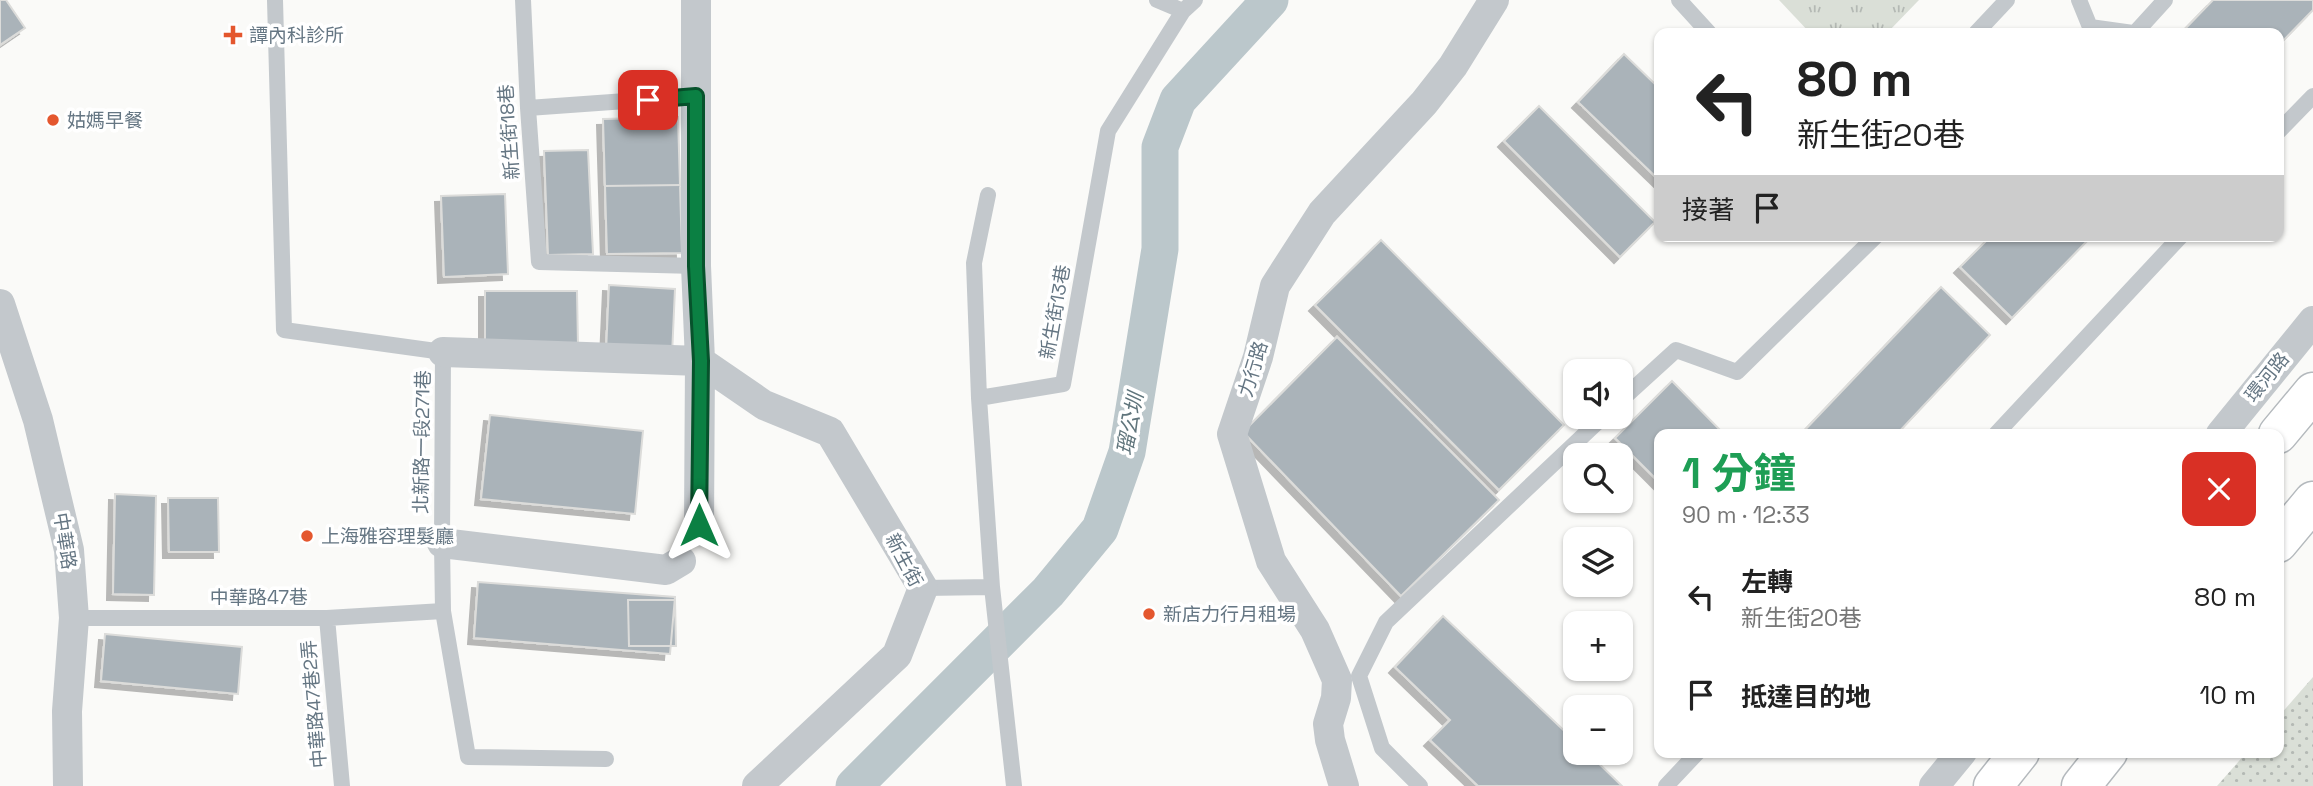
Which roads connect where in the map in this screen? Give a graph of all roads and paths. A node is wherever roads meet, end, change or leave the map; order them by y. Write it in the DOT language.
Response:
graph roads {
  1 [pos="275,0"];
  2 [pos="523,0"];
  3 [pos="696,0"];
  4 [pos="1157,0"];
  5 [pos="1494,0"];
  6 [pos="1679,0"];
  7 [pos="2007,0"];
  8 [pos="2079,0"];
  9 [pos="2165,0"];
  10 [pos="1189,5"];
  11 [pos="1704,28"];
  12 [pos="1981,28"];
  13 [pos="2086,28"];
  14 [pos="2139,28"];
  15 [pos="696,96"];
  16 [pos="2313,96"];
  17 [pos="528,108"];
  18 [pos="2284,126"];
  19 [pos="988,195"];
  20 [pos="1870,242"];
  21 [pos="2175,242"];
  22 [pos="696,266"];
  23 [pos="0,304"];
  24 [pos="2313,321"];
  25 [pos="443,352"];
  26 [pos="701,361"];
  27 [pos="1633,389"];
  28 [pos="2313,392"];
  29 [pos="979,397"];
  30 [pos="1590,429"];
  31 [pos="2002,429"];
  32 [pos="2225,429"];
  33 [pos="2282,429"];
  34 [pos="2313,500"];
  35 [pos="699,525"];
  36 [pos="2284,536"];
  37 [pos="442,543"];
  38 [pos="681,561"];
  39 [pos="923,588"];
  40 [pos="993,593"];
  41 [pos="443,611"];
  42 [pos="74,618"];
  43 [pos="327,618"];
  44 [pos="607,758"];
  45 [pos="1692,758"];
  46 [pos="1957,758"];
  47 [pos="2015,758"];
  48 [pos="2103,758"];
  49 [pos="68,786"];
  50 [pos="342,786"];
  51 [pos="757,786"];
  52 [pos="1014,786"];
  53 [pos="1344,786"];
  54 [pos="1420,786"];
  55 [pos="1666,786"];
  56 [pos="1934,786"];
  57 [pos="1993,786"];
  58 [pos="2081,786"];
  1 -- 25 [label="lane, 北新路一段271巷"];
  2 -- 17 [label="lane, 新生街18巷"];
  3 -- 15 [label="street"];
  4 -- 10 [label="lane, 新生街13巷"];
  5 -- 53 [label="street, 力行路"];
  6 -- 11 [label="lane"];
  7 -- 12 [label="lane"];
  8 -- 13 [label="lane"];
  9 -- 14 [label="lane"];
  10 -- 29 [label="lane, 新生街13巷"];
  15 -- 17 [label="lane"];
  15 -- 22 [label="street"];
  16 -- 18 [label="lane"];
  17 -- 22 [label="lane, 新生街18巷"];
  19 -- 29 [label="lane"];
  20 -- 27 [label="lane"];
  21 -- 31 [label="lane"];
  22 -- 26 [label="street"];
  23 -- 42 [label="street, 中華路"];
  24 -- 32 [label="street, 環河路"];
  25 -- 26 [label="street"];
  25 -- 37 [label="lane, 北新路一段271巷"];
  26 -- 35 [label="street"];
  26 -- 39 [label="street, 新生街"];
  28 -- 33 [label="highway"];
  29 -- 40 [label="lane"];
  30 -- 54 [label="lane"];
  34 -- 36 [label="highway"];
  37 -- 38 [label="street"];
  37 -- 41 [label="lane, 北新路一段271巷"];
  39 -- 40 [label="lane"];
  39 -- 51 [label="street, 新生街"];
  40 -- 52 [label="lane"];
  41 -- 43 [label="lane, 中華路47巷"];
  41 -- 44 [label="lane, 北新路一段271巷"];
  42 -- 43 [label="lane, 中華路47巷"];
  42 -- 49 [label="street, 中華路"];
  43 -- 50 [label="lane, 中華路47巷2弄"];
  45 -- 55 [label="lane"];
  46 -- 56 [label="street"];
  47 -- 57 [label="highway"];
  48 -- 58 [label="highway"];
}
